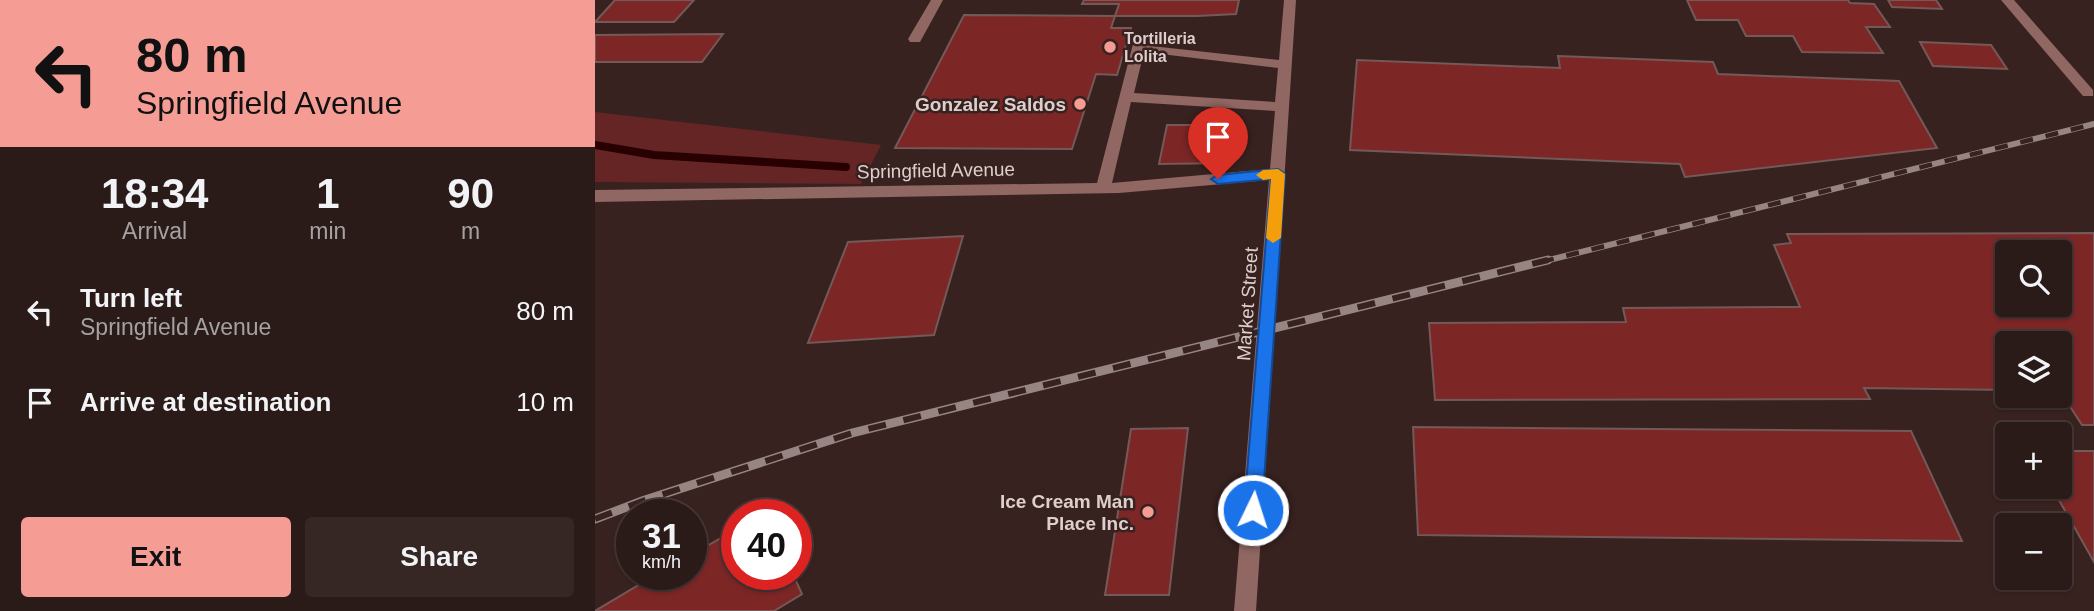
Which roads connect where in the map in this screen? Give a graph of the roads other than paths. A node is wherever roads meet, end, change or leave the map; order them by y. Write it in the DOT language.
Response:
graph roads {
  1 [pos="937,0"];
  2 [pos="1290,0"];
  3 [pos="2007,0"];
  4 [pos="915,39"];
  5 [pos="1286,65"];
  6 [pos="2088,93"];
  7 [pos="1126,97"];
  8 [pos="1283,107"];
  9 [pos="1278,174"];
  10 [pos="1103,188"];
  11 [pos="595,196"];
  12 [pos="1245,611"];
  1 -- 4 [label="street"];
  2 -- 5 [label="street, Market Street"];
  3 -- 6 [label="street"];
  5 -- 7 [label="street"];
  5 -- 8 [label="street, Market Street"];
  7 -- 8 [label="street"];
  7 -- 10 [label="street"];
  8 -- 9 [label="street, Market Street"];
  9 -- 10 [label="street, Springfield Avenue"];
  9 -- 12 [label="street, Market Street"];
  10 -- 11 [label="street, Springfield Avenue"];
}
